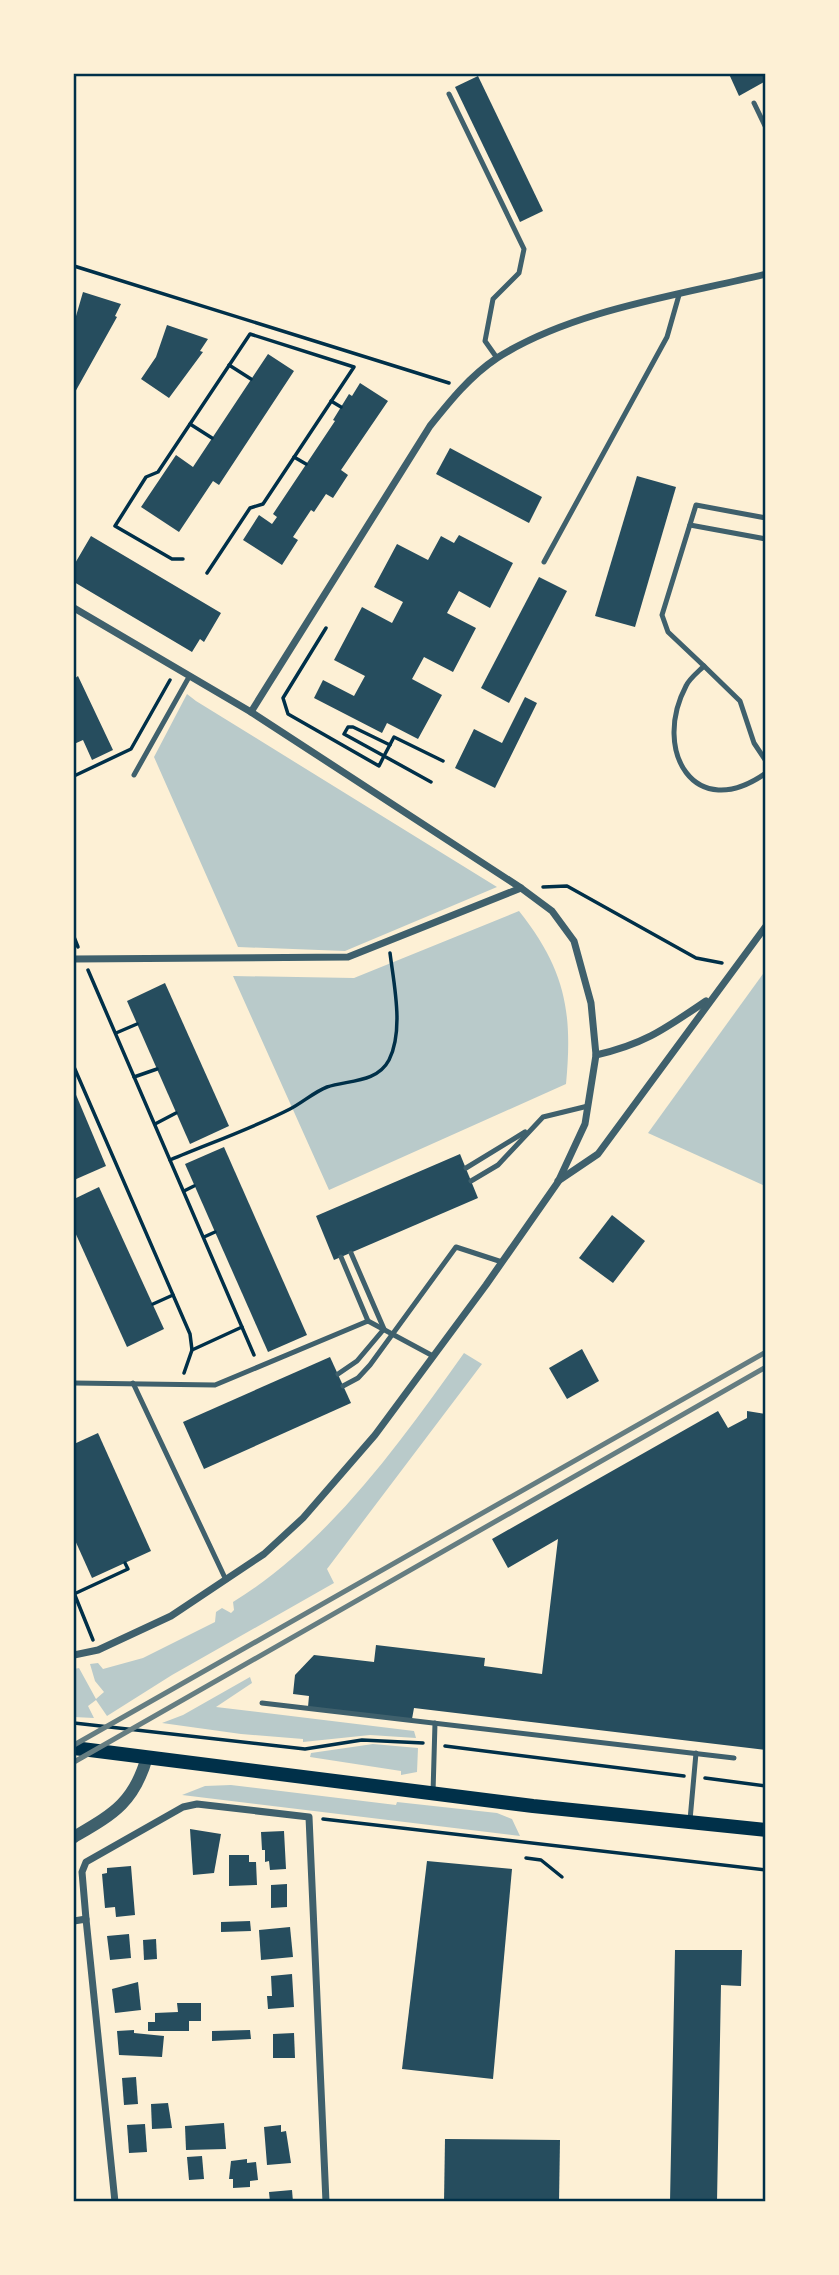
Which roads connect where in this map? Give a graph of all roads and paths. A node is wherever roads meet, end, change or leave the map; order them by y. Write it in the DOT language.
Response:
graph roads {
  1 [pos="449,94"];
  2 [pos="754,103"];
  3 [pos="765,128"];
  4 [pos="74,266"];
  5 [pos="765,274"];
  6 [pos="679,295"];
  7 [pos="497,358"];
  8 [pos="229,365"];
  9 [pos="251,379"];
  10 [pos="461,387"];
  11 [pos="331,401"];
  12 [pos="341,407"];
  13 [pos="190,424"];
  14 [pos="212,438"];
  15 [pos="294,457"];
  16 [pos="306,464"];
  17 [pos="765,518"];
  18 [pos="690,525"];
  19 [pos="765,539"];
  20 [pos="183,559"];
  21 [pos="544,562"];
  22 [pos="207,573"];
  23 [pos="74,608"];
  24 [pos="326,628"];
  25 [pos="704,666"];
  26 [pos="176,669"];
  27 [pos="189,677"];
  28 [pos="250,712"];
  29 [pos="390,745"];
  30 [pos="384,756"];
  31 [pos="443,761"];
  32 [pos="765,761"];
  33 [pos="765,773"];
  34 [pos="134,775"];
  35 [pos="74,776"];
  36 [pos="431,782"];
  37 [pos="521,888"];
  38 [pos="765,926"];
  39 [pos="389,941"];
  40 [pos="74,959"];
  41 [pos="83,959"];
  42 [pos="738,965"];
  43 [pos="713,996"];
  44 [pos="137,1024"];
  45 [pos="116,1033"];
  46 [pos="596,1055"];
  47 [pos="74,1067"];
  48 [pos="157,1069"];
  49 [pos="134,1077"];
  50 [pos="588,1107"];
  51 [pos="176,1113"];
  52 [pos="155,1124"];
  53 [pos="531,1129"];
  54 [pos="170,1160"];
  55 [pos="466,1168"];
  56 [pos="471,1181"];
  57 [pos="558,1182"];
  58 [pos="194,1186"];
  59 [pos="184,1191"];
  60 [pos="215,1232"];
  61 [pos="204,1237"];
  62 [pos="351,1253"];
  63 [pos="341,1257"];
  64 [pos="502,1262"];
  65 [pos="173,1295"];
  66 [pos="153,1304"];
  67 [pos="368,1321"];
  68 [pos="242,1327"];
  69 [pos="384,1329"];
  70 [pos="394,1334"];
  71 [pos="192,1350"];
  72 [pos="433,1356"];
  73 [pos="259,1367"];
  74 [pos="338,1374"];
  75 [pos="74,1383"];
  76 [pos="133,1383"];
  77 [pos="180,1385"];
  78 [pos="343,1386"];
  79 [pos="125,1563"];
  80 [pos="226,1580"];
  81 [pos="74,1594"];
  82 [pos="98,1650"];
  83 [pos="74,1655"];
  84 [pos="262,1703"];
  85 [pos="74,1723"];
  86 [pos="435,1723"];
  87 [pos="433,1744"];
  88 [pos="74,1748"];
  89 [pos="696,1753"];
  90 [pos="148,1757"];
  91 [pos="734,1758"];
  92 [pos="694,1777"];
  93 [pos="765,1786"];
  94 [pos="433,1793"];
  95 [pos="309,1817"];
  96 [pos="690,1823"];
  97 [pos="765,1830"];
  98 [pos="74,1837"];
  99 [pos="526,1858"];
  100 [pos="765,1870"];
  101 [pos="562,1877"];
  102 [pos="86,1919"];
  103 [pos="74,1921"];
  104 [pos="115,2202"];
  105 [pos="326,2202"];
  1 -- 7 [label="lane"];
  2 -- 3 [label="lane"];
  4 -- 10 [label="path"];
  5 -- 6 [label="street"];
  6 -- 7 [label="street"];
  6 -- 21 [label="lane"];
  7 -- 10 [label="street"];
  8 -- 9 [label="path"];
  8 -- 11 [label="path"];
  8 -- 13 [label="path"];
  10 -- 28 [label="street"];
  11 -- 12 [label="path"];
  11 -- 15 [label="path"];
  13 -- 14 [label="path"];
  13 -- 20 [label="path"];
  15 -- 16 [label="path"];
  15 -- 22 [label="path"];
  17 -- 18 [label="lane"];
  18 -- 19 [label="lane"];
  18 -- 25 [label="lane"];
  23 -- 26 [label="street"];
  24 -- 30 [label="path"];
  25 -- 32 [label="lane"];
  25 -- 33 [label="lane"];
  26 -- 27 [label="street"];
  26 -- 35 [label="path"];
  27 -- 28 [label="street"];
  27 -- 34 [label="lane"];
  28 -- 37 [label="street"];
  29 -- 30 [label="path"];
  29 -- 30 [label="path"];
  29 -- 31 [label="path"];
  30 -- 36 [label="path"];
  37 -- 39 [label="street"];
  37 -- 42 [label="path"];
  37 -- 46 [label="street"];
  38 -- 42 [label="street"];
  39 -- 41 [label="street"];
  39 -- 54 [label="path"];
  40 -- 41 [label="street"];
  41 -- 45 [label="path"];
  42 -- 43 [label="street"];
  43 -- 46 [label="street"];
  43 -- 57 [label="street"];
  44 -- 45 [label="path"];
  45 -- 49 [label="path"];
  46 -- 50 [label="street"];
  47 -- 65 [label="path"];
  48 -- 49 [label="path"];
  49 -- 52 [label="path"];
  50 -- 53 [label="lane"];
  50 -- 57 [label="street"];
  51 -- 52 [label="path"];
  52 -- 54 [label="path"];
  53 -- 55 [label="lane"];
  53 -- 56 [label="lane"];
  54 -- 59 [label="path"];
  57 -- 64 [label="street"];
  58 -- 59 [label="path"];
  59 -- 61 [label="path"];
  60 -- 61 [label="path"];
  61 -- 68 [label="path"];
  62 -- 69 [label="lane"];
  63 -- 67 [label="lane"];
  64 -- 70 [label="lane"];
  64 -- 72 [label="street"];
  65 -- 66 [label="path"];
  65 -- 71 [label="path"];
  67 -- 69 [label="lane"];
  67 -- 73 [label="lane"];
  68 -- 71 [label="path"];
  68 -- 73 [label="path"];
  69 -- 70 [label="lane"];
  69 -- 74 [label="lane"];
  70 -- 72 [label="lane"];
  70 -- 78 [label="lane"];
  71 -- 77 [label="path"];
  72 -- 80 [label="street"];
  73 -- 77 [label="lane"];
  75 -- 76 [label="lane"];
  76 -- 77 [label="lane"];
  76 -- 80 [label="lane"];
  79 -- 81 [label="path"];
  80 -- 82 [label="street"];
  81 -- 82 [label="path"];
  82 -- 83 [label="street"];
  84 -- 86 [label="lane"];
  85 -- 87 [label="path"];
  86 -- 87 [label="lane"];
  86 -- 89 [label="lane"];
  87 -- 92 [label="path"];
  87 -- 94 [label="lane"];
  88 -- 90 [label="main road"];
  89 -- 91 [label="lane"];
  89 -- 92 [label="lane"];
  90 -- 94 [label="main road"];
  90 -- 98 [label="street"];
  92 -- 93 [label="path"];
  92 -- 96 [label="lane"];
  94 -- 96 [label="main road"];
  95 -- 100 [label="path"];
  95 -- 102 [label="street"];
  95 -- 105 [label="street"];
  96 -- 97 [label="main road"];
  99 -- 101 [label="path"];
  102 -- 103 [label="street"];
  102 -- 104 [label="street"];
}
